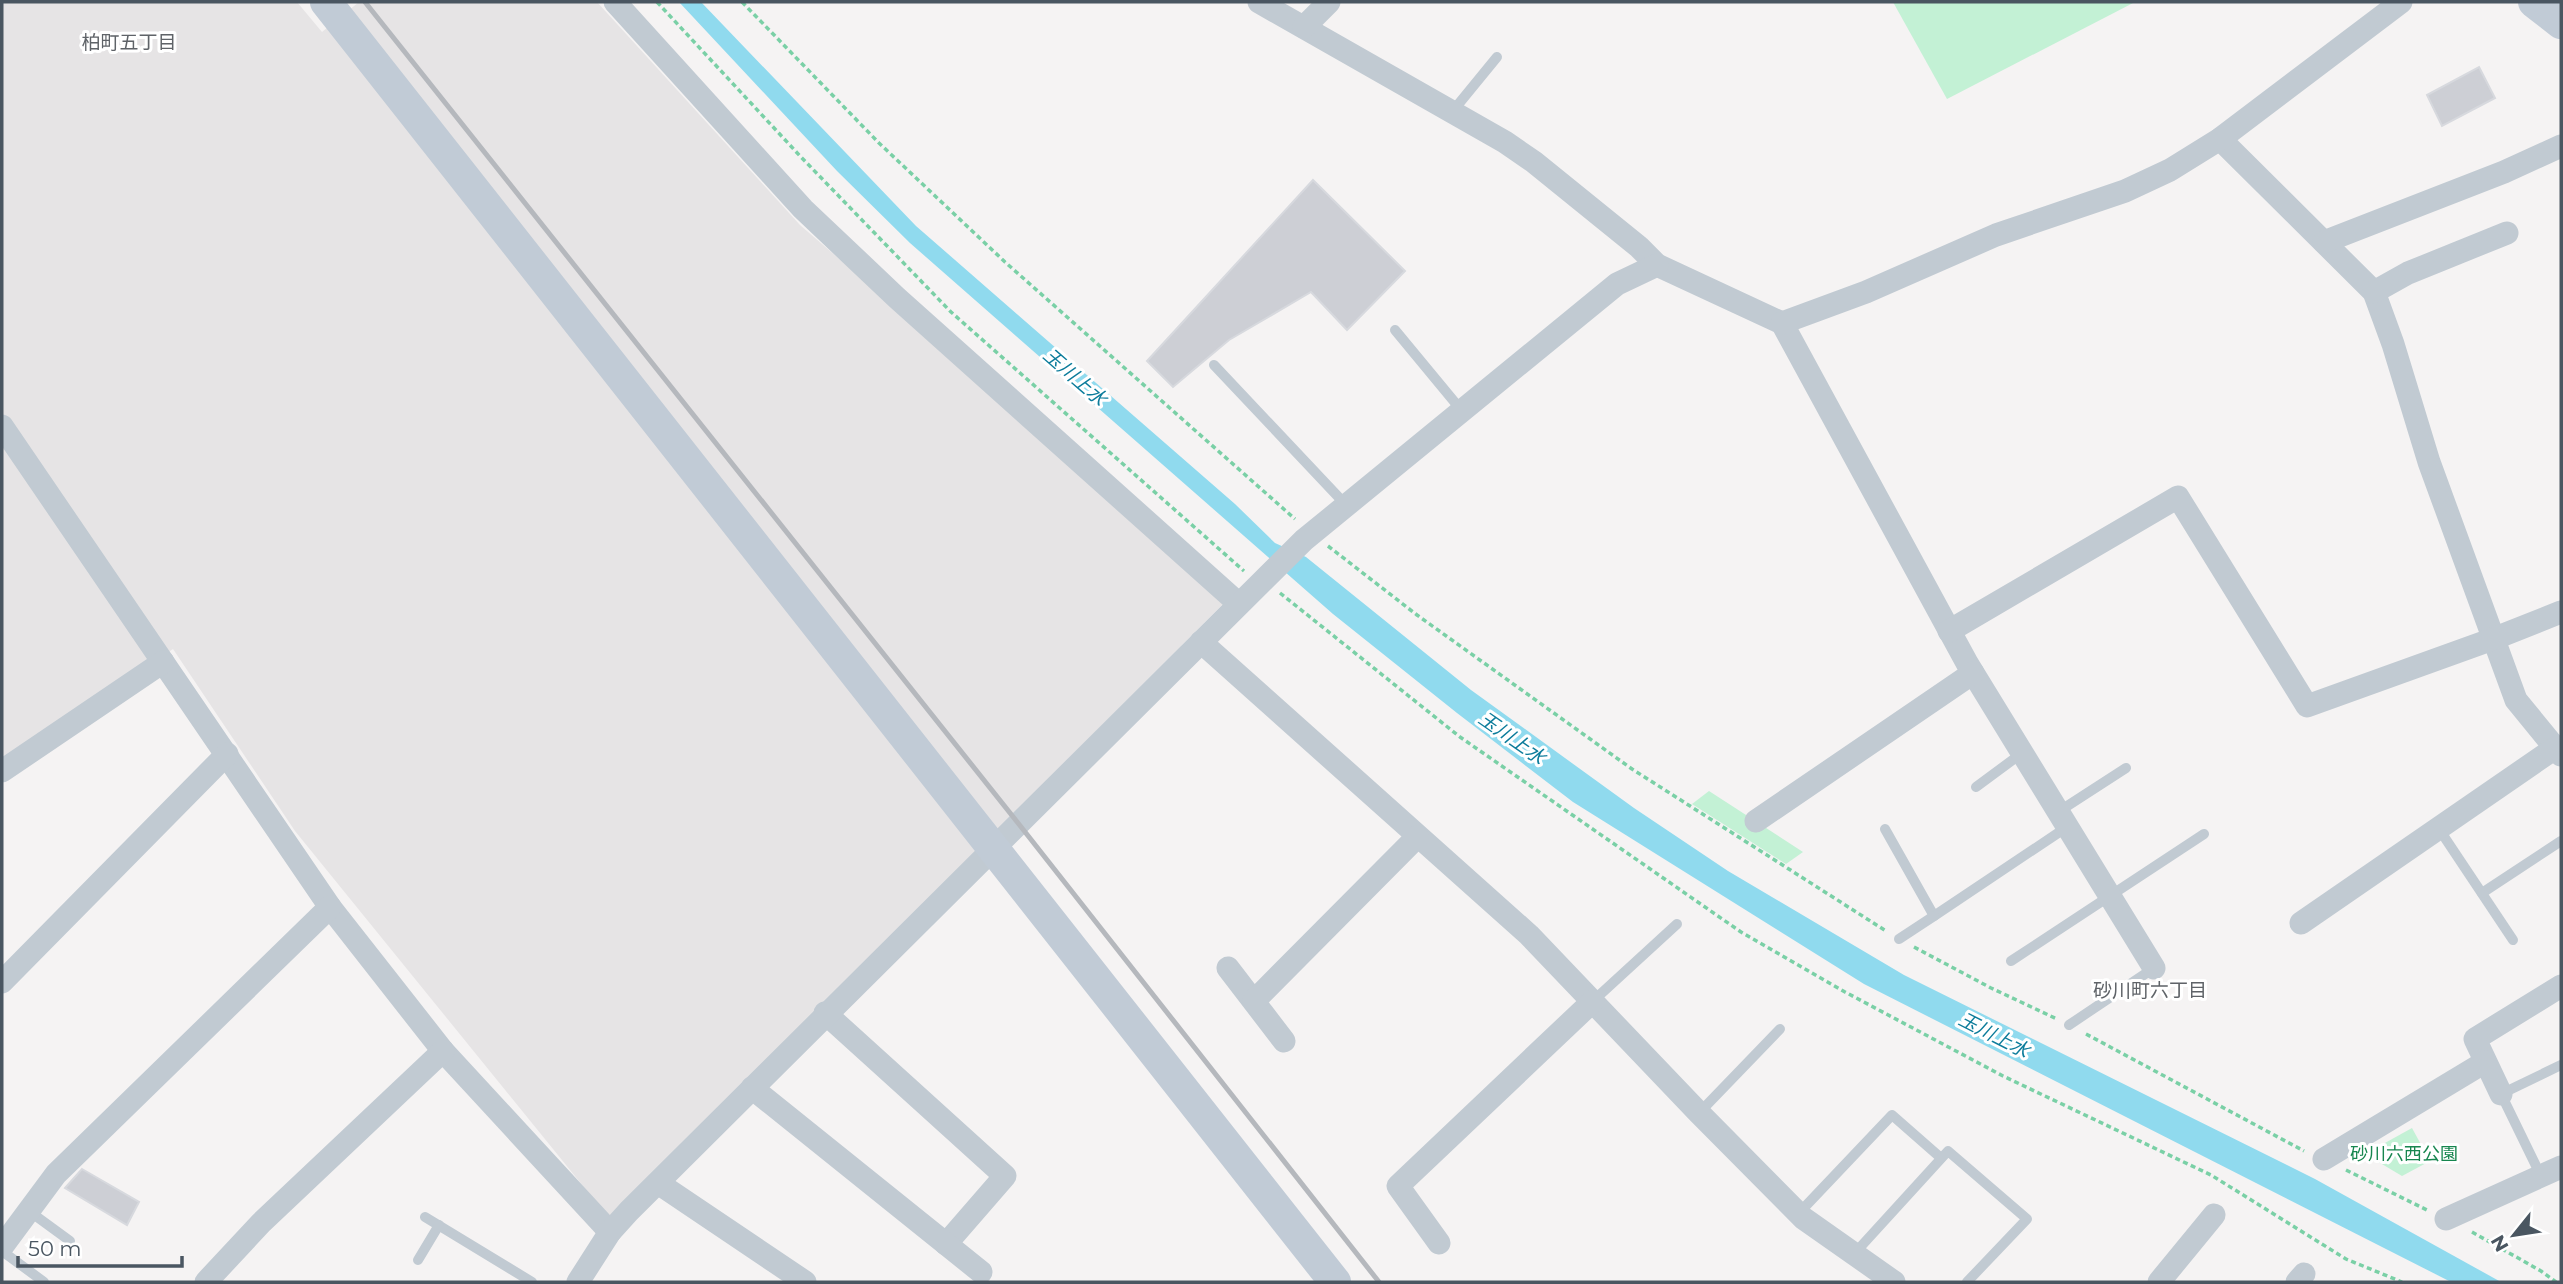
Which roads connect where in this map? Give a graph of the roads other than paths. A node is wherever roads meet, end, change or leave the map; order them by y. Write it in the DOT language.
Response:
graph roads {
  1 [pos="326,2"];
  2 [pos="615,2"];
  3 [pos="1259,2"];
  4 [pos="1329,2"];
  5 [pos="2401,2"];
  6 [pos="2534,2"];
  7 [pos="2561,23"];
  8 [pos="1304,27"];
  9 [pos="1497,57"];
  10 [pos="1451,112"];
  11 [pos="2220,139"];
  12 [pos="2561,146"];
  13 [pos="2507,233"];
  14 [pos="2324,242"];
  15 [pos="1657,265"];
  16 [pos="2374,292"];
  17 [pos="1782,323"];
  18 [pos="1395,330"];
  19 [pos="1214,365"];
  20 [pos="1463,411"];
  21 [pos="2,426"];
  22 [pos="1346,505"];
  23 [pos="1240,604"];
  24 [pos="2561,612"];
  25 [pos="1949,631"];
  26 [pos="2493,639"];
  27 [pos="1201,642"];
  28 [pos="163,662"];
  29 [pos="1973,673"];
  30 [pos="2558,751"];
  31 [pos="2022,753"];
  32 [pos="227,754"];
  33 [pos="2126,768"];
  34 [pos="2,771"];
  35 [pos="1976,787"];
  36 [pos="2063,820"];
  37 [pos="1756,821"];
  38 [pos="1885,829"];
  39 [pos="2439,829"];
  40 [pos="2204,834"];
  41 [pos="1417,837"];
  42 [pos="2561,841"];
  43 [pos="993,849"];
  44 [pos="2482,892"];
  45 [pos="2110,896"];
  46 [pos="330,906"];
  47 [pos="1934,916"];
  48 [pos="1677,923"];
  49 [pos="2301,923"];
  50 [pos="1899,939"];
  51 [pos="2513,940"];
  52 [pos="2011,961"];
  53 [pos="1228,968"];
  54 [pos="2154,968"];
  55 [pos="2,982"];
  56 [pos="2561,986"];
  57 [pos="1254,1001"];
  58 [pos="1593,1002"];
  59 [pos="825,1013"];
  60 [pos="2069,1025"];
  61 [pos="1780,1029"];
  62 [pos="1283,1041"];
  63 [pos="443,1051"];
  64 [pos="2485,1062"];
  65 [pos="2561,1065"];
  66 [pos="752,1088"];
  67 [pos="2501,1094"];
  68 [pos="1699,1113"];
  69 [pos="1941,1158"];
  70 [pos="2324,1160"];
  71 [pos="2551,1171"];
  72 [pos="658,1183"];
  73 [pos="29,1210"];
  74 [pos="1799,1213"];
  75 [pos="2214,1215"];
  76 [pos="425,1217"];
  77 [pos="2446,1219"];
  78 [pos="439,1226"];
  79 [pos="610,1232"];
  80 [pos="70,1241"];
  81 [pos="1439,1243"];
  82 [pos="946,1244"];
  83 [pos="2,1249"];
  84 [pos="1854,1254"];
  85 [pos="418,1260"];
  86 [pos="981,1272"];
  87 [pos="44,1282"];
  88 [pos="206,1282"];
  89 [pos="532,1282"];
  90 [pos="578,1282"];
  91 [pos="805,1282"];
  92 [pos="1335,1282"];
  93 [pos="1894,1282"];
  94 [pos="1967,1282"];
  95 [pos="2159,1282"];
  1 -- 43 [label="street"];
  2 -- 23 [label="street"];
  3 -- 8 [label="street"];
  4 -- 8 [label="street"];
  5 -- 11 [label="street"];
  6 -- 7 [label="street"];
  8 -- 10 [label="street"];
  9 -- 10 [label="lane"];
  10 -- 15 [label="street"];
  11 -- 14 [label="street"];
  11 -- 17 [label="street"];
  12 -- 14 [label="street"];
  13 -- 16 [label="street"];
  14 -- 16 [label="street"];
  15 -- 17 [label="street"];
  15 -- 20 [label="street"];
  16 -- 26 [label="street"];
  17 -- 25 [label="street"];
  18 -- 20 [label="lane"];
  19 -- 22 [label="lane"];
  20 -- 22 [label="street"];
  21 -- 28 [label="street"];
  22 -- 23 [label="street"];
  23 -- 27 [label="street"];
  24 -- 26 [label="street"];
  25 -- 26 [label="street"];
  25 -- 29 [label="street"];
  26 -- 30 [label="street"];
  27 -- 41 [label="street"];
  27 -- 43 [label="street"];
  28 -- 32 [label="street"];
  28 -- 34 [label="street"];
  29 -- 31 [label="street"];
  29 -- 37 [label="street"];
  30 -- 39 [label="street"];
  31 -- 35 [label="lane"];
  31 -- 36 [label="street"];
  32 -- 46 [label="street"];
  32 -- 55 [label="street"];
  33 -- 36 [label="lane"];
  36 -- 45 [label="street"];
  36 -- 47 [label="lane"];
  38 -- 47 [label="lane"];
  39 -- 44 [label="lane"];
  39 -- 49 [label="street"];
  40 -- 45 [label="lane"];
  41 -- 57 [label="street"];
  41 -- 58 [label="street"];
  42 -- 44 [label="lane"];
  43 -- 59 [label="street"];
  43 -- 92 [label="street"];
  44 -- 51 [label="lane"];
  45 -- 52 [label="lane"];
  45 -- 54 [label="street"];
  46 -- 63 [label="street"];
  46 -- 73 [label="street"];
  47 -- 50 [label="lane"];
  48 -- 58 [label="lane"];
  53 -- 57 [label="street"];
  54 -- 60 [label="lane"];
  56 -- 64 [label="street"];
  57 -- 62 [label="street"];
  58 -- 68 [label="street"];
  58 -- 81 [label="street"];
  59 -- 66 [label="street"];
  59 -- 82 [label="street"];
  61 -- 68 [label="lane"];
  63 -- 79 [label="street"];
  63 -- 88 [label="street"];
  64 -- 67 [label="street"];
  64 -- 70 [label="street"];
  65 -- 67 [label="lane"];
  66 -- 72 [label="street"];
  66 -- 82 [label="street"];
  67 -- 71 [label="lane"];
  68 -- 74 [label="street"];
  69 -- 74 [label="lane"];
  69 -- 84 [label="lane"];
  69 -- 94 [label="lane"];
  71 -- 77 [label="street"];
  72 -- 79 [label="street"];
  72 -- 91 [label="street"];
  73 -- 80 [label="lane"];
  73 -- 83 [label="street"];
  74 -- 84 [label="street"];
  75 -- 95 [label="street"];
  76 -- 78 [label="lane"];
  78 -- 85 [label="lane"];
  78 -- 89 [label="lane"];
  79 -- 90 [label="street"];
  82 -- 86 [label="street"];
  83 -- 87 [label="lane"];
  84 -- 93 [label="street"];
}
